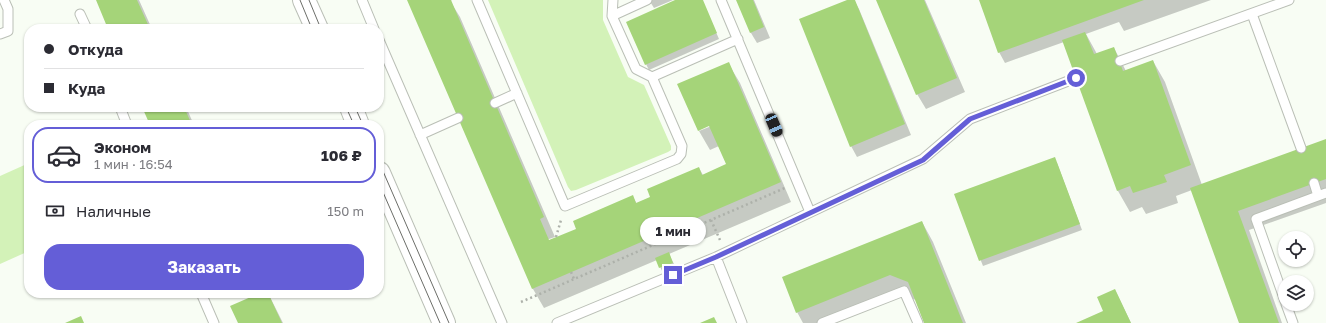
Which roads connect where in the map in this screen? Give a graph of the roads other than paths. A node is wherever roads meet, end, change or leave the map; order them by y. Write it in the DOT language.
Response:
graph roads {
  1 [pos="4,0"];
  2 [pos="304,0"];
  3 [pos="362,0"];
  4 [pos="477,0"];
  5 [pos="613,0"];
  6 [pos="647,0"];
  7 [pos="721,0"];
  8 [pos="1289,0"];
  9 [pos="80,14"];
  10 [pos="1252,14"];
  11 [pos="612,16"];
  12 [pos="85,24"];
  13 [pos="315,24"];
  14 [pos="372,24"];
  15 [pos="0,34"];
  16 [pos="738,39"];
  17 [pos="384,52"];
  18 [pos="1120,61"];
  19 [pos="652,77"];
  20 [pos="1076,78"];
  21 [pos="517,93"];
  22 [pos="495,102"];
  23 [pos="458,118"];
  24 [pos="420,135"];
  25 [pos="1301,148"];
  26 [pos="1314,183"];
  27 [pos="384,185"];
  28 [pos="1322,194"];
  29 [pos="810,212"];
  30 [pos="716,257"];
  31 [pos="1278,281"];
  32 [pos="203,298"];
  33 [pos="1289,311"];
  34 [pos="214,323"];
  35 [pos="444,323"];
  36 [pos="502,323"];
  37 [pos="557,323"];
  38 [pos="742,323"];
  39 [pos="822,323"];
  40 [pos="918,323"];
  41 [pos="1293,323"];
  1 -- 15 [label="lane"];
  2 -- 13 [label="street"];
  3 -- 14 [label="lane"];
  4 -- 21 [label="lane"];
  5 -- 11 [label="lane"];
  6 -- 11 [label="lane"];
  7 -- 16 [label="lane"];
  8 -- 10 [label="lane"];
  9 -- 12 [label="lane"];
  10 -- 18 [label="lane"];
  10 -- 25 [label="lane"];
  11 -- 19 [label="lane"];
  16 -- 19 [label="lane"];
  16 -- 29 [label="lane"];
  17 -- 24 [label="lane"];
  19 -- 21 [label="lane"];
  20 -- 29 [label="lane"];
  21 -- 22 [label="lane"];
  23 -- 24 [label="lane"];
  24 -- 36 [label="lane"];
  26 -- 28 [label="lane"];
  27 -- 35 [label="street"];
  28 -- 31 [label="lane"];
  29 -- 30 [label="lane"];
  30 -- 37 [label="lane"];
  30 -- 38 [label="lane"];
  32 -- 34 [label="lane"];
  33 -- 41 [label="lane"];
  39 -- 40 [label="lane"];
}
